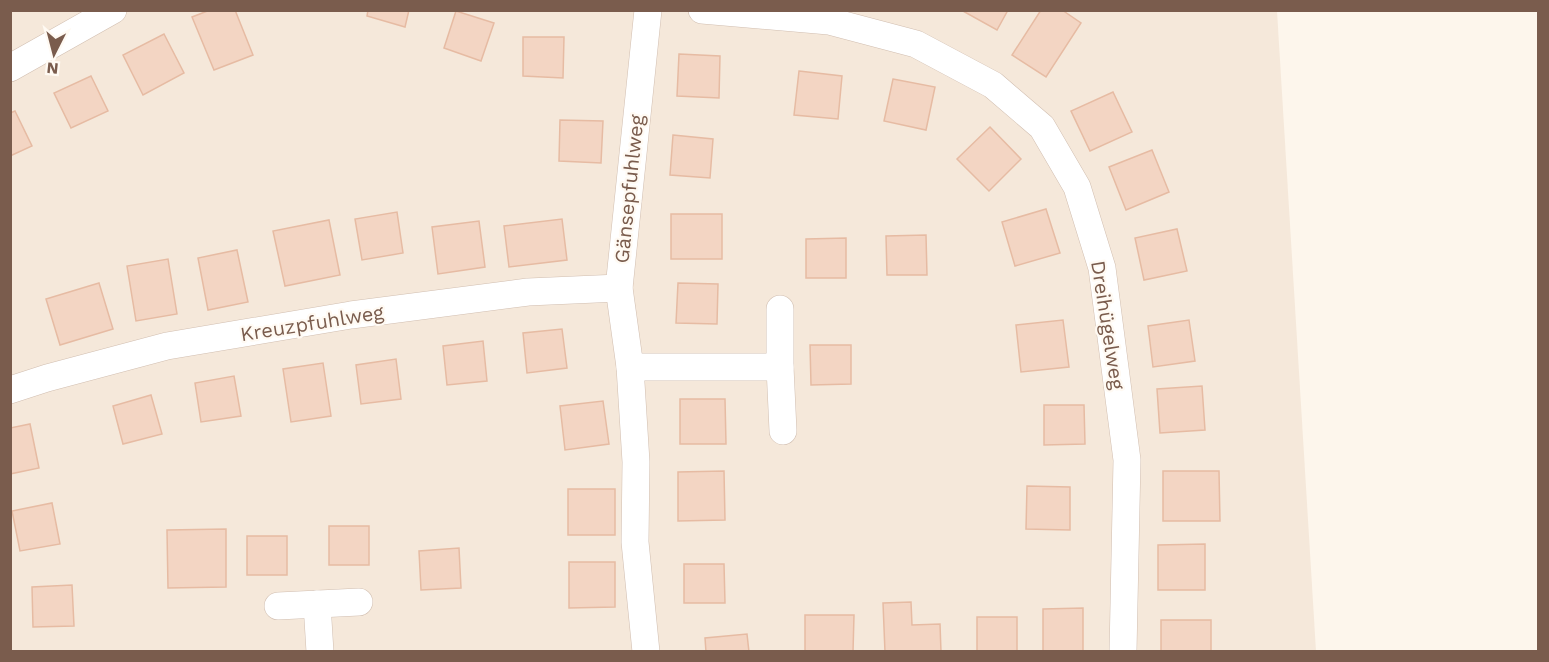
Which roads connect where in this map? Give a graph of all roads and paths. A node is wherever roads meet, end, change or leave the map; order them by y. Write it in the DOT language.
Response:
graph roads {
  1 [pos="112,10"];
  2 [pos="648,10"];
  3 [pos="702,10"];
  4 [pos="10,68"];
  5 [pos="619,288"];
  6 [pos="780,309"];
  7 [pos="630,367"];
  8 [pos="780,367"];
  9 [pos="10,390"];
  10 [pos="783,431"];
  11 [pos="359,602"];
  12 [pos="317,604"];
  13 [pos="278,606"];
  14 [pos="320,651"];
  15 [pos="646,651"];
  16 [pos="1123,651"];
  1 -- 4 [label="street"];
  2 -- 5 [label="street, Gänsepfuhlweg"];
  3 -- 16 [label="street, Dreihügelweg"];
  5 -- 7 [label="street, Gänsepfuhlweg"];
  5 -- 9 [label="street, Kreuzpfuhlweg"];
  6 -- 8 [label="street"];
  7 -- 8 [label="street"];
  7 -- 15 [label="street, Gänsepfuhlweg"];
  8 -- 10 [label="street"];
  11 -- 12 [label="street"];
  12 -- 13 [label="street"];
  12 -- 14 [label="street"];
}
